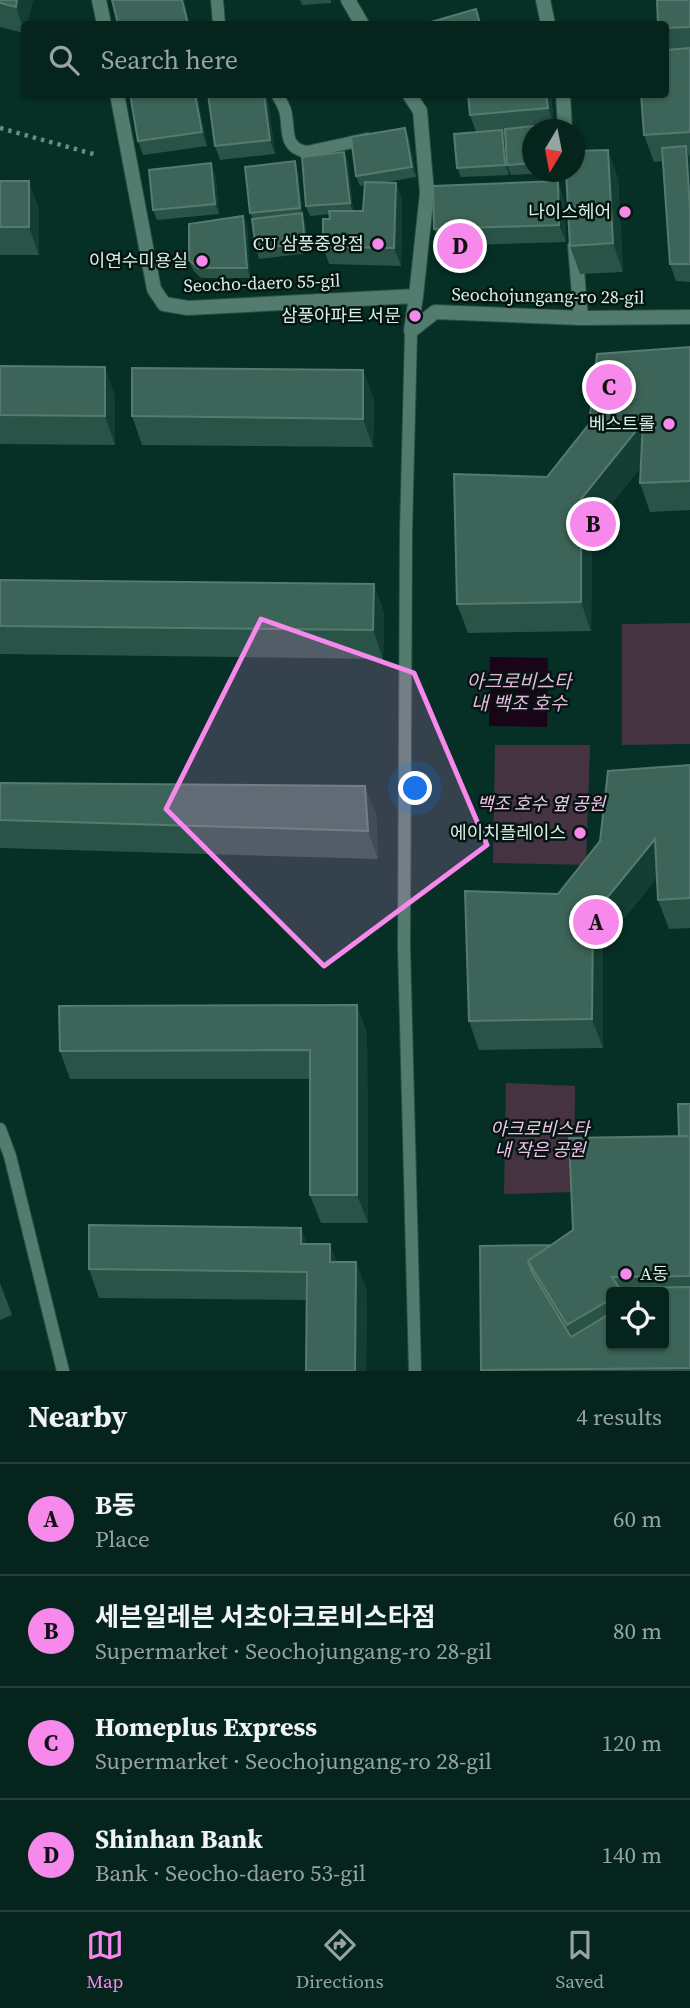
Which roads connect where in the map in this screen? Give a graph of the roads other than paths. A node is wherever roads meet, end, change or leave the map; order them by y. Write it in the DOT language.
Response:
graph roads {
  1 [pos="99,0"];
  2 [pos="217,0"];
  3 [pos="348,0"];
  4 [pos="542,0"];
  5 [pos="103,21"];
  6 [pos="219,21"];
  7 [pos="360,21"];
  8 [pos="547,21"];
  9 [pos="118,98"];
  10 [pos="279,98"];
  11 [pos="412,98"];
  12 [pos="562,98"];
  13 [pos="564,119"];
  14 [pos="383,136"];
  15 [pos="573,225"];
  16 [pos="416,296"];
  17 [pos="690,317"];
  18 [pos="581,318"];
  19 [pos="411,331"];
  20 [pos="0,1129"];
  21 [pos="62,1371"];
  22 [pos="415,1371"];
  1 -- 5 [label="street"];
  2 -- 6 [label="lane"];
  3 -- 7 [label="street"];
  4 -- 8 [label="street"];
  9 -- 16 [label="street, Seocho-daero 55-gil"];
  10 -- 14 [label="lane"];
  11 -- 16 [label="street"];
  12 -- 13 [label="street"];
  15 -- 18 [label="street"];
  16 -- 19 [label="street"];
  17 -- 18 [label="street, Seochojungang-ro 28-gil"];
  18 -- 19 [label="street, Seochojungang-ro 28-gil"];
  19 -- 22 [label="lane"];
  20 -- 21 [label="lane"];
}
